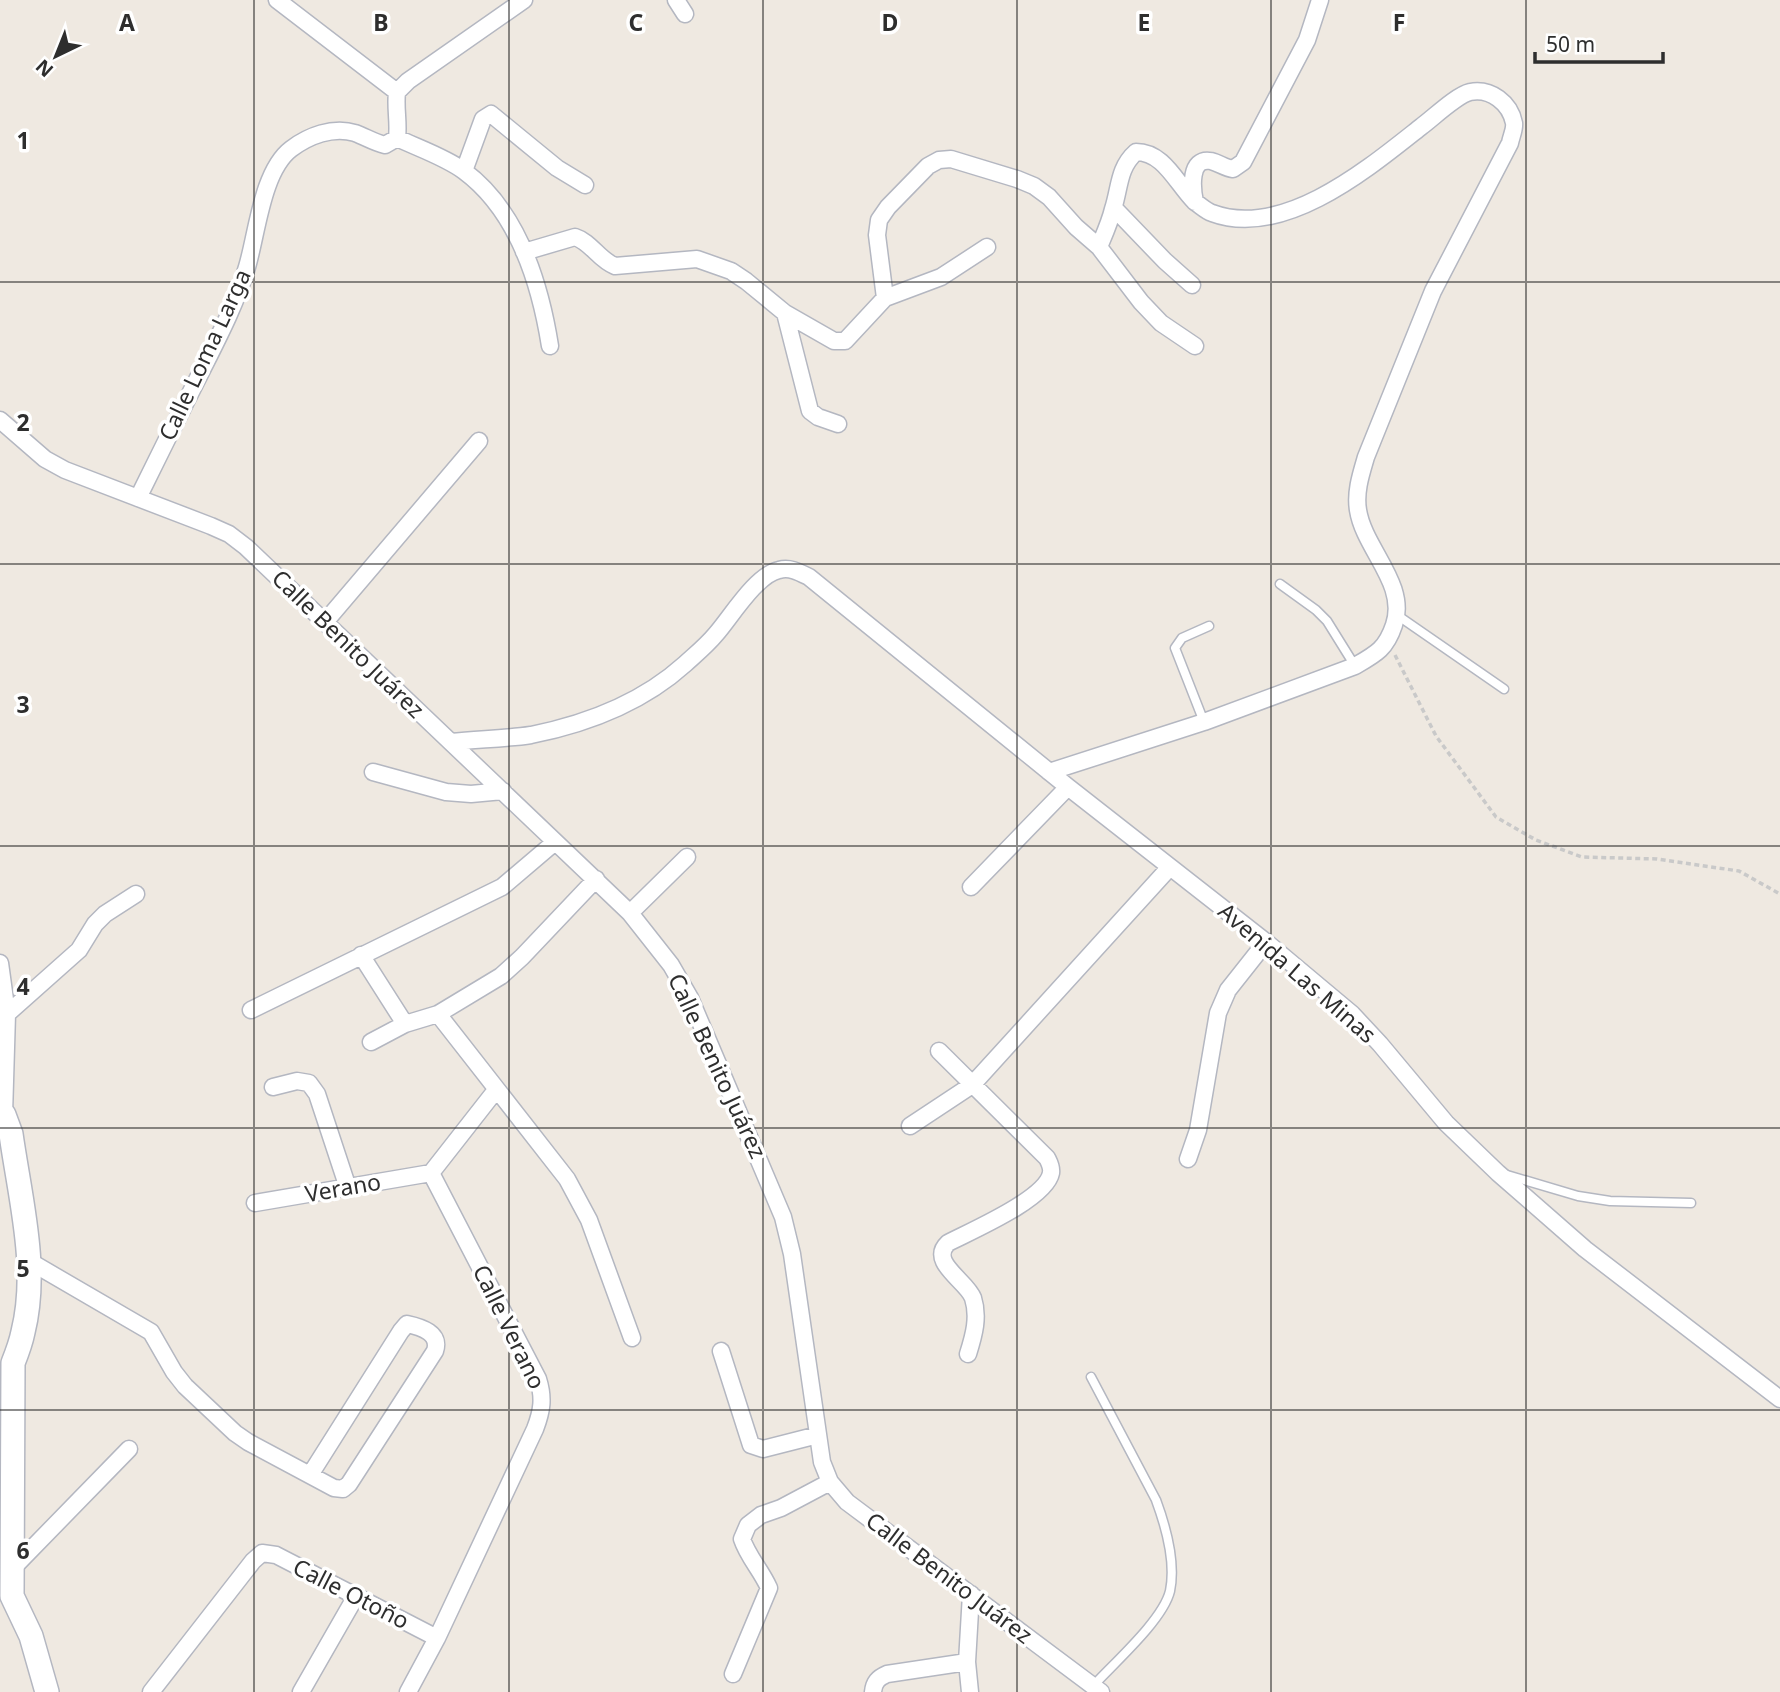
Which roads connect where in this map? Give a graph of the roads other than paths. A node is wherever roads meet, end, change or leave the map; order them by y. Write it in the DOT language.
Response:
graph roads {
  1 [pos="277,0"];
  2 [pos="524,0"];
  3 [pos="676,0"];
  4 [pos="1320,0"];
  5 [pos="685,14"];
  6 [pos="397,92"];
  7 [pos="397,138"];
  8 [pos="464,171"];
  9 [pos="585,185"];
  10 [pos="1195,202"];
  11 [pos="1114,208"];
  12 [pos="987,247"];
  13 [pos="1099,247"];
  14 [pos="524,252"];
  15 [pos="1192,285"];
  16 [pos="885,298"];
  17 [pos="785,313"];
  18 [pos="550,346"];
  19 [pos="1195,346"];
  20 [pos="0,420"];
  21 [pos="838,424"];
  22 [pos="479,441"];
  23 [pos="138,498"];
  24 [pos="1280,584"];
  25 [pos="1397,615"];
  26 [pos="325,622"];
  27 [pos="1209,625"];
  28 [pos="1355,666"];
  29 [pos="1504,689"];
  30 [pos="1204,722"];
  31 [pos="451,741"];
  32 [pos="373,772"];
  33 [pos="1049,772"];
  34 [pos="1068,788"];
  35 [pos="503,791"];
  36 [pos="555,842"];
  37 [pos="687,857"];
  38 [pos="1170,867"];
  39 [pos="596,879"];
  40 [pos="971,887"];
  41 [pos="136,894"];
  42 [pos="630,913"];
  43 [pos="1266,942"];
  44 [pos="361,955"];
  45 [pos="0,963"];
  46 [pos="251,1010"];
  47 [pos="7,1014"];
  48 [pos="438,1014"];
  49 [pos="405,1024"];
  50 [pos="371,1042"];
  51 [pos="939,1051"];
  52 [pos="972,1084"];
  53 [pos="273,1087"];
  54 [pos="496,1090"];
  55 [pos="2,1113"];
  56 [pos="910,1126"];
  57 [pos="1188,1159"];
  58 [pos="1498,1172"];
  59 [pos="432,1173"];
  60 [pos="348,1188"];
  61 [pos="256,1203"];
  62 [pos="1691,1203"];
  63 [pos="29,1261"];
  64 [pos="632,1338"];
  65 [pos="721,1351"];
  66 [pos="968,1354"];
  67 [pos="13,1363"];
  68 [pos="1091,1377"];
  69 [pos="0,1385"];
  70 [pos="1780,1399"];
  71 [pos="818,1435"];
  72 [pos="129,1449"];
  73 [pos="310,1475"];
  74 [pos="830,1482"];
  75 [pos="6,1568"];
  76 [pos="971,1594"];
  77 [pos="356,1596"];
  78 [pos="437,1638"];
  79 [pos="967,1662"];
  80 [pos="733,1674"];
  81 [pos="1097,1688"];
  82 [pos="47,1692"];
  83 [pos="151,1692"];
  84 [pos="301,1692"];
  85 [pos="408,1692"];
  86 [pos="873,1692"];
  87 [pos="970,1692"];
  1 -- 6 [label="street"];
  2 -- 6 [label="street"];
  3 -- 5 [label="street"];
  4 -- 10 [label="street"];
  6 -- 7 [label="street"];
  7 -- 8 [label="street"];
  7 -- 23 [label="street, Calle Loma Larga"];
  8 -- 9 [label="street"];
  8 -- 14 [label="street"];
  10 -- 11 [label="street"];
  10 -- 25 [label="street"];
  11 -- 13 [label="street"];
  11 -- 15 [label="street"];
  12 -- 16 [label="street"];
  13 -- 16 [label="street"];
  13 -- 19 [label="street"];
  14 -- 17 [label="street"];
  14 -- 18 [label="street"];
  16 -- 17 [label="street"];
  17 -- 21 [label="street"];
  20 -- 23 [label="street, Calle Benito Juárez"];
  22 -- 26 [label="street"];
  23 -- 26 [label="street, Calle Benito Juárez"];
  24 -- 28 [label="lane"];
  25 -- 28 [label="street"];
  25 -- 29 [label="lane"];
  26 -- 31 [label="street, Calle Benito Juárez"];
  27 -- 30 [label="lane"];
  28 -- 30 [label="street"];
  30 -- 33 [label="street"];
  31 -- 33 [label="street, Avenida Las Minas"];
  31 -- 35 [label="street, Calle Benito Juárez"];
  32 -- 35 [label="street"];
  33 -- 34 [label="street, Avenida Las Minas"];
  34 -- 38 [label="street, Avenida Las Minas"];
  34 -- 40 [label="street"];
  35 -- 36 [label="street, Calle Benito Juárez"];
  36 -- 39 [label="street, Calle Benito Juárez"];
  36 -- 44 [label="street"];
  37 -- 42 [label="street"];
  38 -- 43 [label="street, Avenida Las Minas"];
  38 -- 52 [label="street"];
  39 -- 42 [label="street, Calle Benito Juárez"];
  39 -- 48 [label="street"];
  41 -- 47 [label="street"];
  42 -- 71 [label="street, Calle Benito Juárez"];
  43 -- 57 [label="street"];
  43 -- 58 [label="street, Avenida Las Minas"];
  44 -- 46 [label="street"];
  44 -- 49 [label="street"];
  45 -- 47 [label="street"];
  47 -- 55 [label="street"];
  48 -- 49 [label="street"];
  48 -- 54 [label="street"];
  49 -- 50 [label="street"];
  51 -- 52 [label="street"];
  52 -- 56 [label="street"];
  52 -- 66 [label="street"];
  53 -- 60 [label="street"];
  54 -- 59 [label="street"];
  54 -- 64 [label="street"];
  55 -- 63 [label="street"];
  58 -- 62 [label="lane"];
  58 -- 70 [label="street, Avenida Las Minas"];
  59 -- 60 [label="street, Verano"];
  59 -- 78 [label="street, Calle Verano"];
  60 -- 61 [label="street, Verano"];
  63 -- 67 [label="street"];
  63 -- 73 [label="street"];
  65 -- 71 [label="street"];
  67 -- 69 [label="street"];
  67 -- 75 [label="street"];
  68 -- 81 [label="lane"];
  71 -- 74 [label="street, Calle Benito Juárez"];
  72 -- 75 [label="street"];
  73 -- 73 [label="street"];
  74 -- 76 [label="street, Calle Benito Juárez"];
  74 -- 80 [label="street"];
  75 -- 82 [label="street"];
  76 -- 79 [label="street"];
  76 -- 81 [label="street, Calle Benito Juárez"];
  77 -- 78 [label="street, Calle Otoño"];
  77 -- 83 [label="street, Calle Otoño"];
  77 -- 84 [label="street"];
  78 -- 85 [label="street, Calle Verano"];
  79 -- 86 [label="street"];
  79 -- 87 [label="street"];
}
